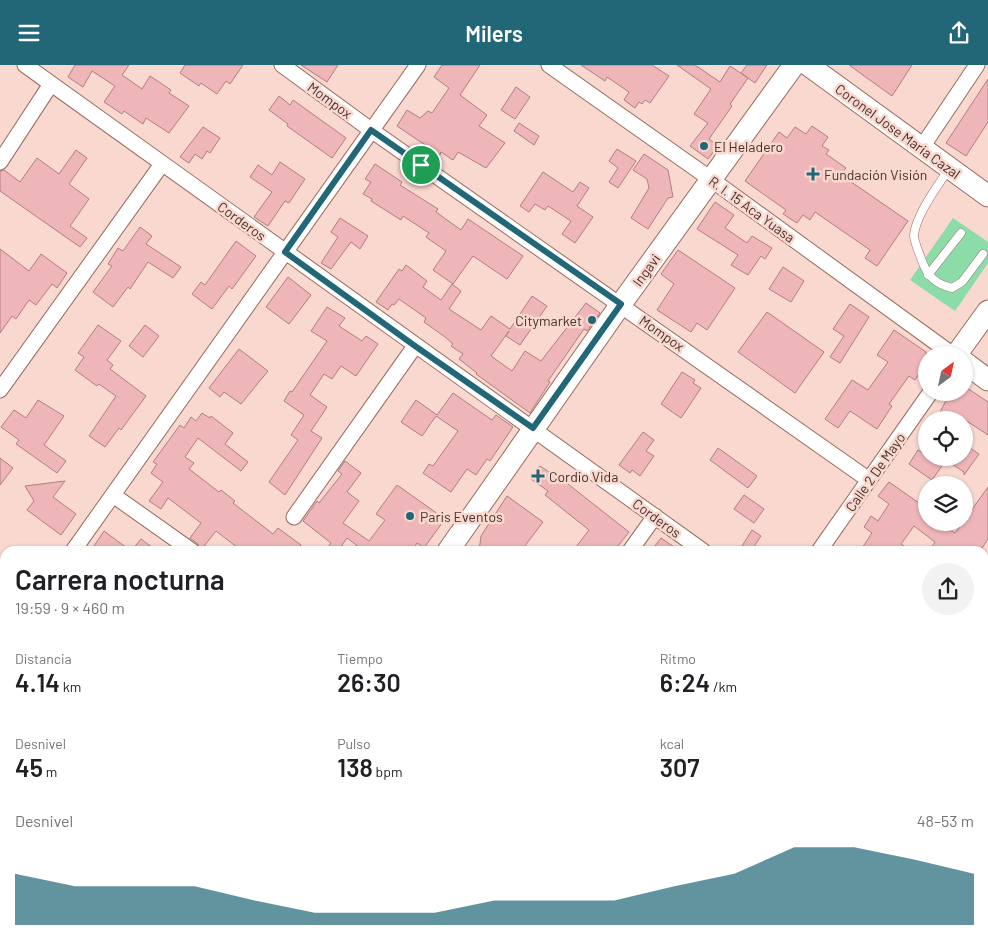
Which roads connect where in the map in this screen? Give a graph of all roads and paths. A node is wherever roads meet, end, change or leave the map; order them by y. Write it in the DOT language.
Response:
graph roads {
  1 [pos="25,65"];
  2 [pos="282,65"];
  3 [pos="418,65"];
  4 [pos="549,65"];
  5 [pos="794,65"];
  6 [pos="808,65"];
  7 [pos="978,65"];
  8 [pos="51,84"];
  9 [pos="371,130"];
  10 [pos="922,147"];
  11 [pos="0,162"];
  12 [pos="162,164"];
  13 [pos="949,168"];
  14 [pos="712,180"];
  15 [pos="988,196"];
  16 [pos="961,233"];
  17 [pos="285,252"];
  18 [pos="983,254"];
  19 [pos="928,275"];
  20 [pos="621,304"];
  21 [pos="988,311"];
  22 [pos="415,346"];
  23 [pos="943,346"];
  24 [pos="962,346"];
  25 [pos="973,369"];
  26 [pos="988,380"];
  27 [pos="0,390"];
  28 [pos="924,401"];
  29 [pos="533,428"];
  30 [pos="869,480"];
  31 [pos="113,495"];
  32 [pos="294,517"];
  33 [pos="655,517"];
  34 [pos="77,546"];
  35 [pos="185,546"];
  36 [pos="451,546"];
  37 [pos="634,546"];
  38 [pos="696,546"];
  39 [pos="823,546"];
  1 -- 8 [label="street, Corderos"];
  2 -- 9 [label="street, Mompox"];
  3 -- 9 [label="street"];
  4 -- 14 [label="street, R. I. 15 Aca Yuasa"];
  5 -- 14 [label="main road, Ingavi"];
  6 -- 10 [label="main road, Coronel Jose Maria Cazal"];
  7 -- 10 [label="street"];
  8 -- 11 [label="street"];
  8 -- 12 [label="street, Corderos"];
  9 -- 17 [label="street"];
  9 -- 20 [label="street, Mompox"];
  10 -- 13 [label="main road, Coronel Jose Maria Cazal"];
  12 -- 17 [label="street, Corderos"];
  12 -- 27 [label="street"];
  13 -- 15 [label="main road, Coronel Jose Maria Cazal"];
  13 -- 19 [label="lane"];
  14 -- 20 [label="main road, Ingavi"];
  14 -- 23 [label="street, R. I. 15 Aca Yuasa"];
  16 -- 19 [label="lane"];
  17 -- 22 [label="street, Corderos"];
  17 -- 31 [label="street"];
  18 -- 19 [label="lane"];
  20 -- 29 [label="main road, Ingavi"];
  20 -- 30 [label="street, Mompox"];
  21 -- 24 [label="main road"];
  22 -- 29 [label="street, Corderos"];
  22 -- 32 [label="street"];
  25 -- 26 [label="main road"];
  28 -- 30 [label="street, Calle 2 De Mayo"];
  29 -- 33 [label="street, Corderos"];
  29 -- 36 [label="main road, Ingavi"];
  30 -- 39 [label="street, Calle 2 De Mayo"];
  31 -- 34 [label="street"];
  31 -- 35 [label="street"];
  33 -- 37 [label="street"];
  33 -- 38 [label="street, Corderos"];
}
